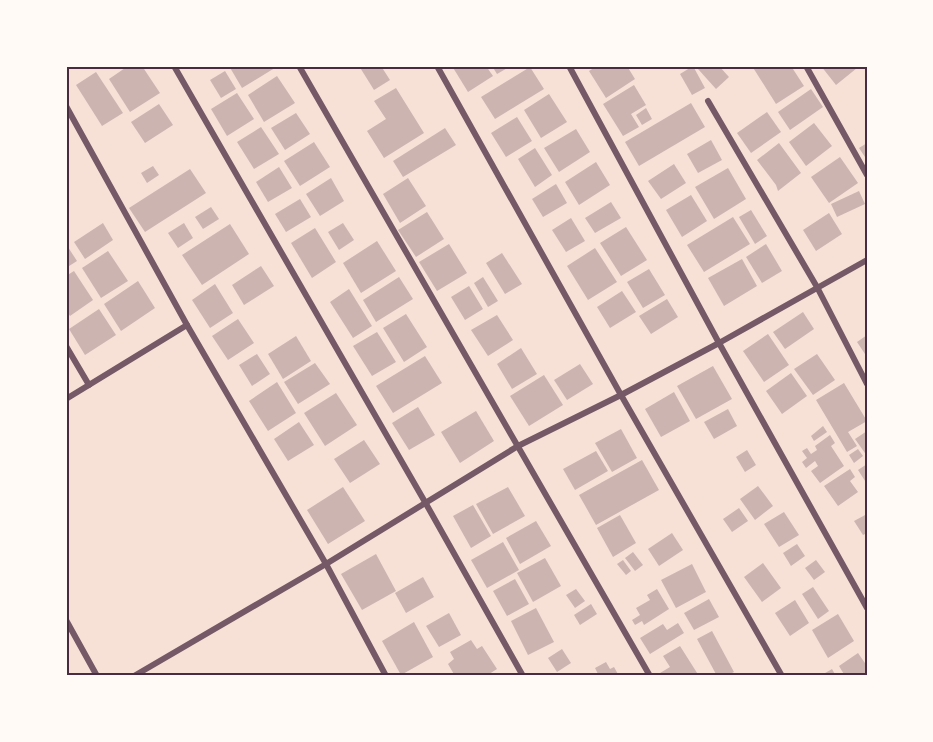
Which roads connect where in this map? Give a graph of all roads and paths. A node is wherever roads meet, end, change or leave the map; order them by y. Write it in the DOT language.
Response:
graph roads {
  1 [pos="174,66"];
  2 [pos="299,66"];
  3 [pos="437,66"];
  4 [pos="569,66"];
  5 [pos="806,66"];
  6 [pos="708,100"];
  7 [pos="66,106"];
  8 [pos="867,175"];
  9 [pos="867,260"];
  10 [pos="817,287"];
  11 [pos="187,325"];
  12 [pos="719,343"];
  13 [pos="66,346"];
  14 [pos="867,384"];
  15 [pos="88,385"];
  16 [pos="621,395"];
  17 [pos="66,399"];
  18 [pos="518,446"];
  19 [pos="425,502"];
  20 [pos="326,564"];
  21 [pos="867,608"];
  22 [pos="66,620"];
  23 [pos="97,676"];
  24 [pos="134,676"];
  25 [pos="386,676"];
  26 [pos="523,676"];
  27 [pos="650,676"];
  28 [pos="782,676"];
  1 -- 19 [label="street"];
  2 -- 18 [label="street"];
  3 -- 16 [label="street"];
  4 -- 12 [label="street"];
  5 -- 8 [label="street"];
  6 -- 10 [label="street"];
  7 -- 11 [label="street"];
  9 -- 10 [label="street"];
  10 -- 12 [label="street"];
  10 -- 14 [label="street"];
  11 -- 15 [label="street"];
  11 -- 20 [label="street"];
  12 -- 16 [label="street"];
  12 -- 21 [label="street"];
  13 -- 15 [label="street"];
  15 -- 17 [label="street"];
  16 -- 18 [label="street"];
  16 -- 28 [label="street"];
  18 -- 19 [label="street"];
  18 -- 27 [label="street"];
  19 -- 20 [label="street"];
  19 -- 26 [label="street"];
  20 -- 24 [label="street"];
  20 -- 25 [label="street"];
  22 -- 23 [label="street"];
}
